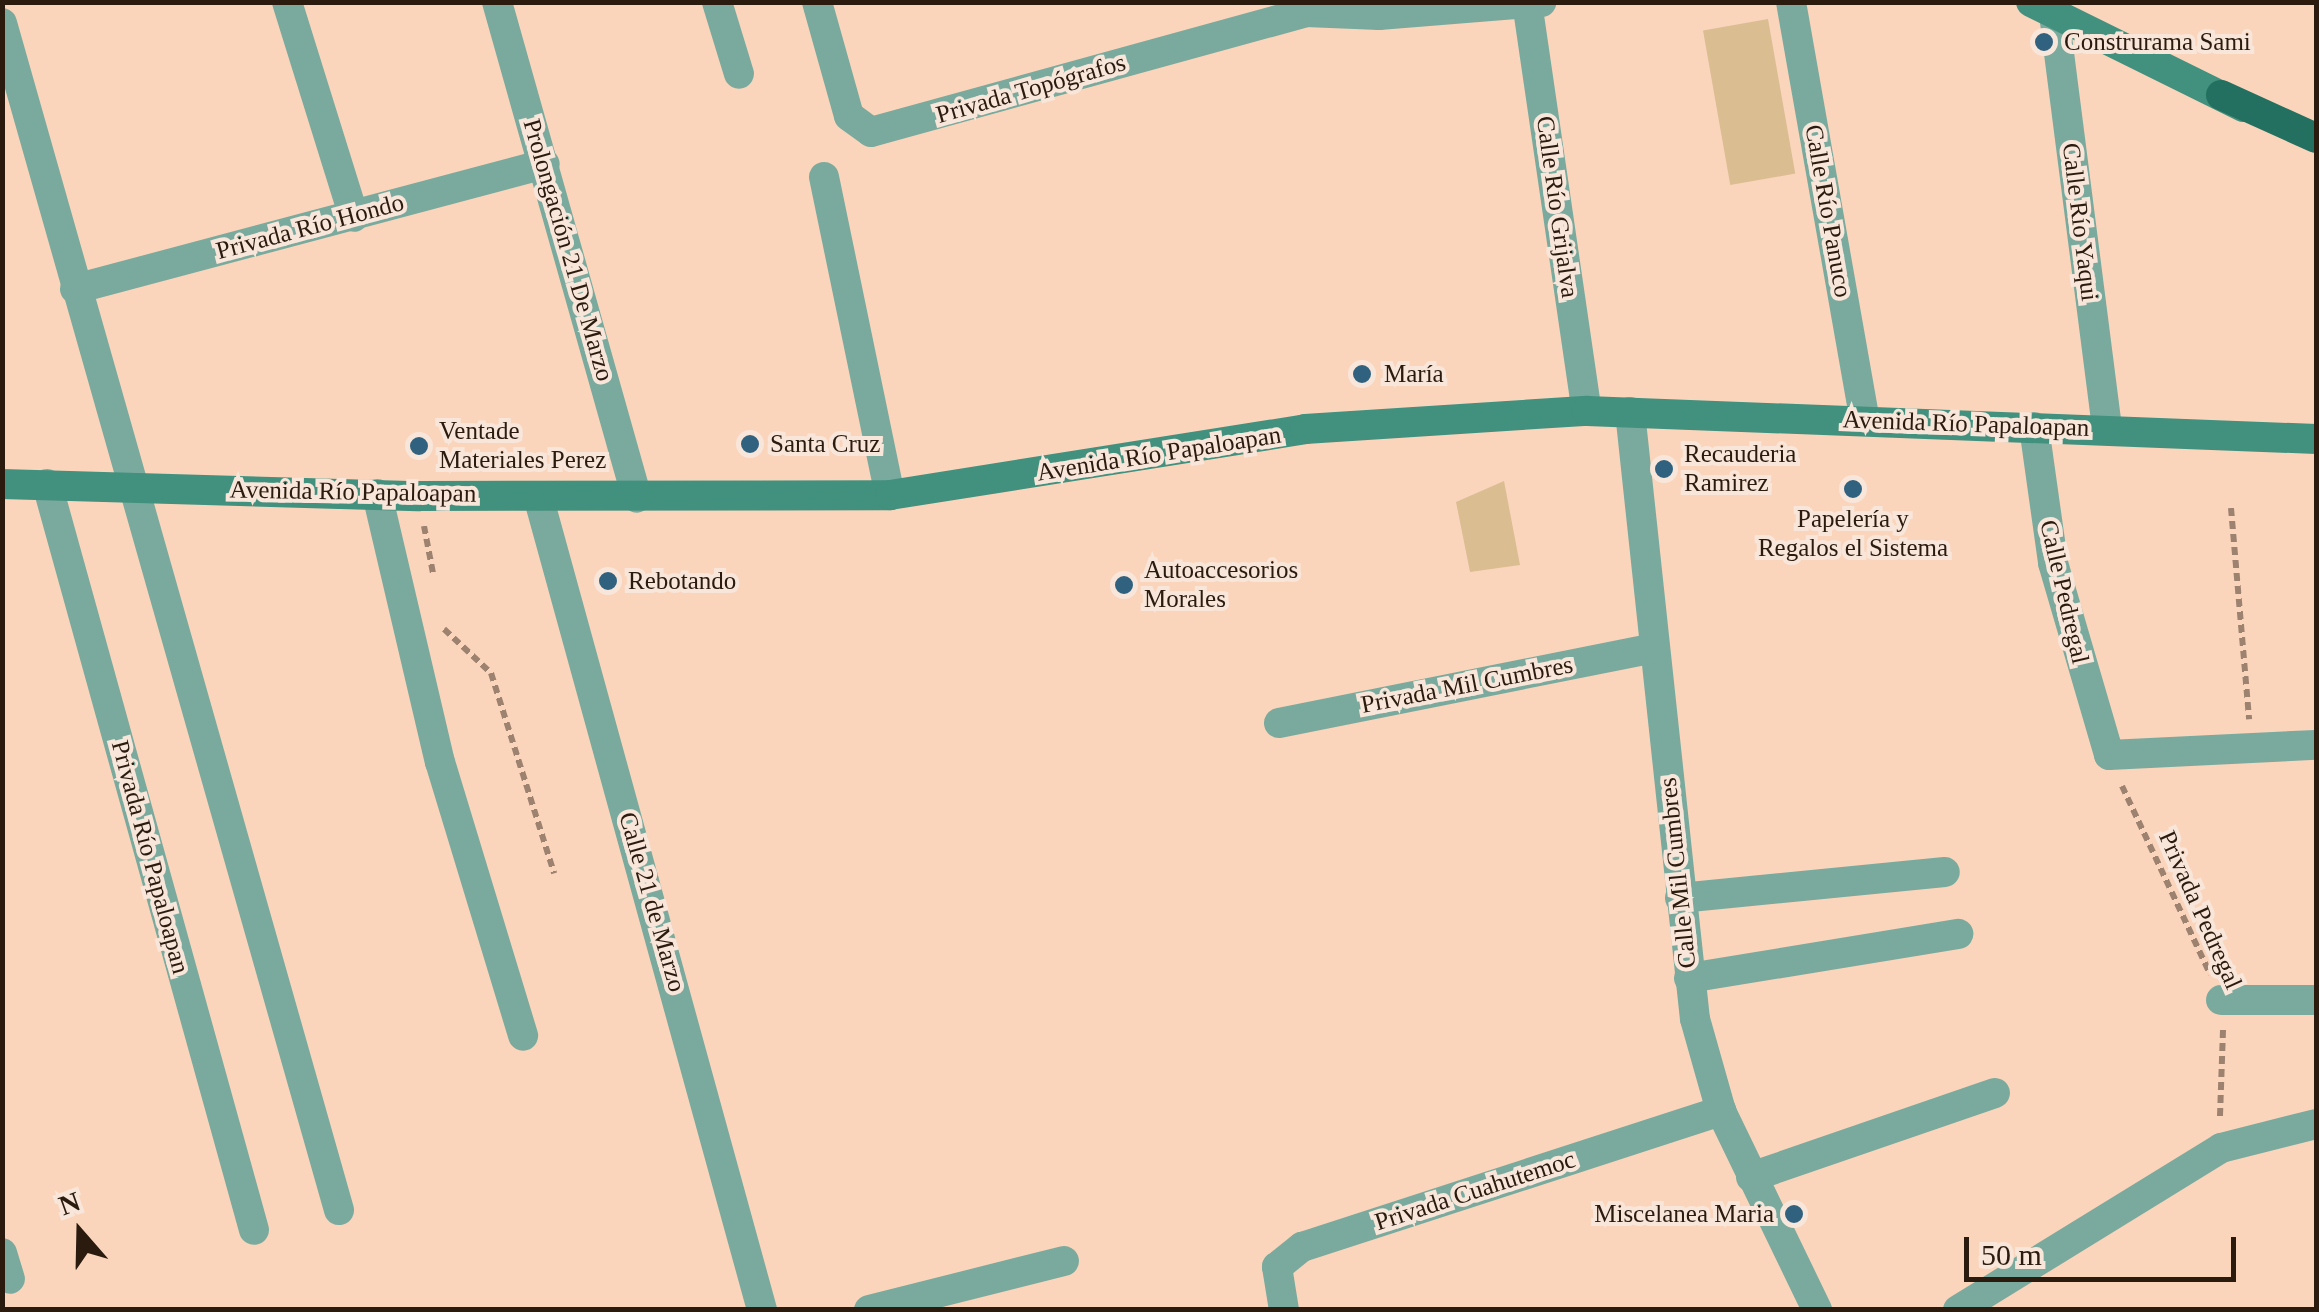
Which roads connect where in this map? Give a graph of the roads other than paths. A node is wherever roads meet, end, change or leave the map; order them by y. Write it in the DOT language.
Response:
graph roads {
  1 [pos="287,2"];
  2 [pos="497,2"];
  3 [pos="716,2"];
  4 [pos="817,2"];
  5 [pos="1791,2"];
  6 [pos="1532,3"];
  7 [pos="1326,6"];
  8 [pos="1358,8"];
  9 [pos="2042,8"];
  10 [pos="2,23"];
  11 [pos="740,74"];
  12 [pos="2221,95"];
  13 [pos="2316,138"];
  14 [pos="2316,147"];
  15 [pos="545,164"];
  16 [pos="824,177"];
  17 [pos="354,216"];
  18 [pos="75,289"];
  19 [pos="1586,411"];
  20 [pos="1630,412"];
  21 [pos="1865,420"];
  22 [pos="2034,427"];
  23 [pos="2107,430"];
  24 [pos="2316,439"];
  25 [pos="2,484"];
  26 [pos="47,484"];
  27 [pos="135,486"];
  28 [pos="378,494"];
  29 [pos="890,495"];
  30 [pos="538,496"];
  31 [pos="637,498"];
  32 [pos="1655,648"];
  33 [pos="1279,723"];
  34 [pos="2316,745"];
  35 [pos="1944,872"];
  36 [pos="1680,898"];
  37 [pos="1958,934"];
  38 [pos="1690,978"];
  39 [pos="2220,1000"];
  40 [pos="2316,1000"];
  41 [pos="523,1036"];
  42 [pos="1995,1093"];
  43 [pos="1722,1111"];
  44 [pos="2316,1124"];
  45 [pos="1751,1177"];
  46 [pos="339,1210"];
  47 [pos="254,1230"];
  48 [pos="1064,1262"];
  49 [pos="762,1310"];
  50 [pos="869,1310"];
  51 [pos="1284,1310"];
  52 [pos="1818,1310"];
  53 [pos="1958,1310"];
  1 -- 17 [label="street"];
  2 -- 15 [label="street, Prolongación 21 De Marzo"];
  3 -- 11 [label="street"];
  4 -- 7 [label="street, Privada Topógrafos"];
  5 -- 21 [label="street, Calle Río Panuco"];
  6 -- 8 [label="street"];
  6 -- 19 [label="street, Calle Río Grijalva"];
  7 -- 8 [label="street"];
  9 -- 12 [label="main road"];
  9 -- 23 [label="street, Calle Río Yaqui"];
  10 -- 18 [label="street"];
  12 -- 13 [label="highway"];
  12 -- 14 [label="main road"];
  15 -- 17 [label="street, Privada Río Hondo"];
  15 -- 31 [label="street, Prolongación 21 De Marzo"];
  16 -- 29 [label="street"];
  17 -- 18 [label="street, Privada Río Hondo"];
  18 -- 27 [label="street"];
  19 -- 20 [label="main road, Avenida Río Papaloapan"];
  19 -- 29 [label="main road, Avenida Río Papaloapan"];
  20 -- 21 [label="main road, Avenida Río Papaloapan"];
  20 -- 32 [label="street, Calle Mil Cumbres"];
  21 -- 22 [label="main road, Avenida Río Papaloapan"];
  22 -- 23 [label="main road, Avenida Río Papaloapan"];
  22 -- 34 [label="street, Calle Pedregal"];
  23 -- 24 [label="main road, Avenida Río Papaloapan"];
  25 -- 26 [label="main road, Avenida Río Papaloapan"];
  26 -- 27 [label="main road, Avenida Río Papaloapan"];
  26 -- 47 [label="street, Privada Río Papaloapan"];
  27 -- 28 [label="main road, Avenida Río Papaloapan"];
  27 -- 46 [label="street"];
  28 -- 30 [label="main road, Avenida Río Papaloapan"];
  28 -- 41 [label="street"];
  29 -- 31 [label="main road, Avenida Río Papaloapan"];
  30 -- 31 [label="main road, Avenida Río Papaloapan"];
  30 -- 49 [label="street, Calle 21 de Marzo"];
  32 -- 33 [label="street, Privada Mil Cumbres"];
  32 -- 36 [label="street, Calle Mil Cumbres"];
  35 -- 36 [label="street"];
  36 -- 38 [label="street, Calle Mil Cumbres"];
  37 -- 38 [label="street"];
  38 -- 43 [label="street, Calle Mil Cumbres"];
  39 -- 40 [label="street"];
  42 -- 45 [label="street"];
  43 -- 45 [label="street, Calle Mil Cumbres"];
  43 -- 51 [label="street, Privada Cuahutemoc"];
  44 -- 53 [label="street"];
  45 -- 52 [label="street, Calle Mil Cumbres"];
  48 -- 50 [label="street"];
}
